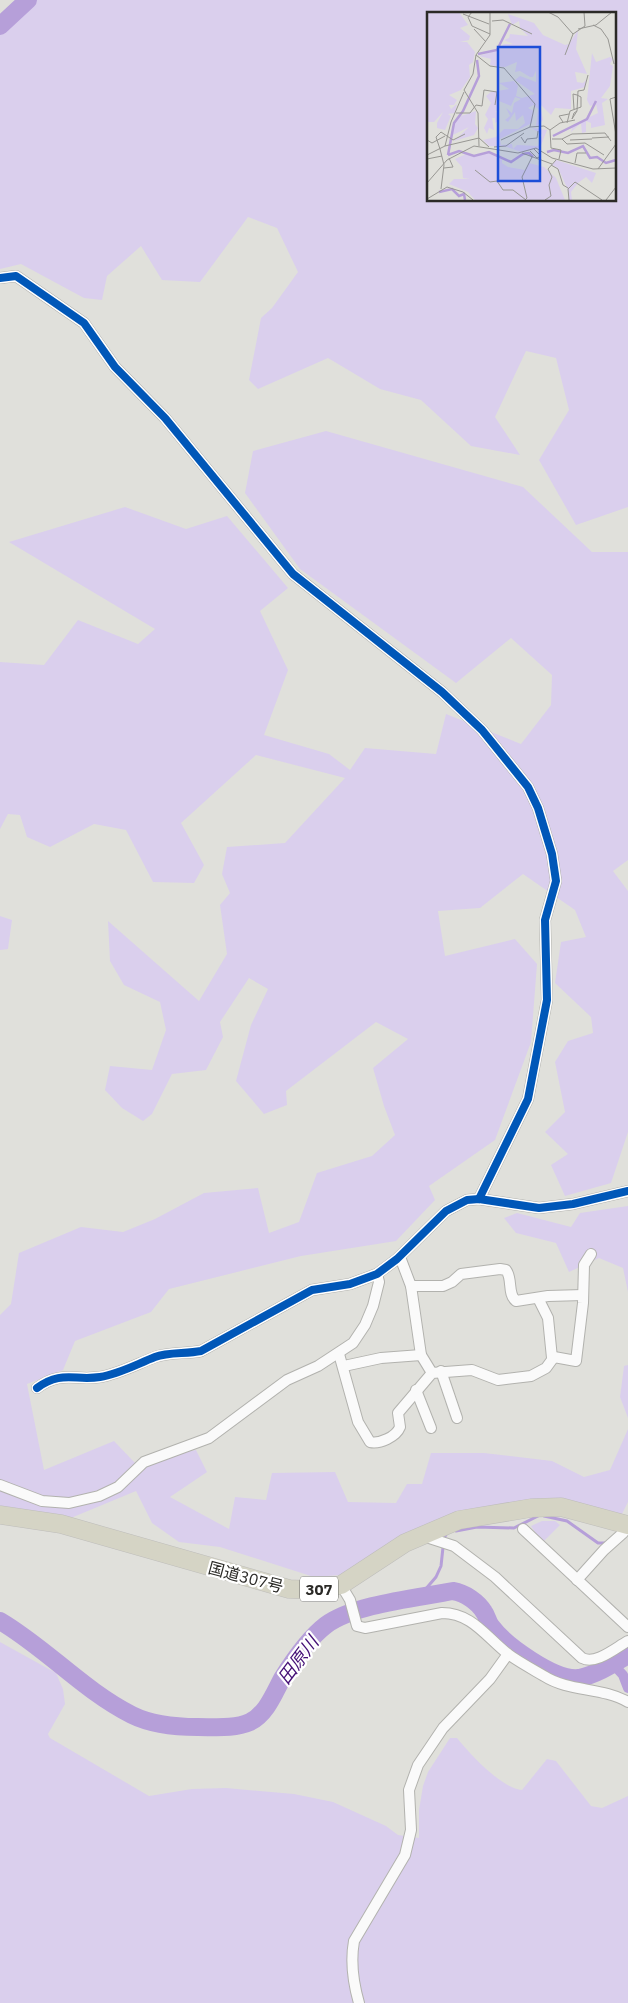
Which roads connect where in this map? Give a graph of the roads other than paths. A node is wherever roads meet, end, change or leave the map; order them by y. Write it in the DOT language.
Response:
graph roads {
  1 [pos="0,278"];
  2 [pos="628,1192"];
  3 [pos="479,1199"];
  4 [pos="591,1254"];
  5 [pos="400,1257"];
  6 [pos="377,1274"];
  7 [pos="411,1286"];
  8 [pos="583,1296"];
  9 [pos="538,1298"];
  10 [pos="339,1354"];
  11 [pos="422,1355"];
  12 [pos="552,1358"];
  13 [pos="344,1366"];
  14 [pos="436,1372"];
  15 [pos="37,1388"];
  16 [pos="416,1390"];
  17 [pos="457,1418"];
  18 [pos="431,1428"];
  19 [pos="0,1485"];
  20 [pos="0,1515"];
  21 [pos="628,1525"];
  22 [pos="522,1529"];
  23 [pos="429,1538"];
  24 [pos="577,1580"];
  25 [pos="340,1585"];
  26 [pos="628,1627"];
  27 [pos="628,1641"];
  28 [pos="508,1654"];
  29 [pos="628,1702"];
  30 [pos="359,2003"];
  1 -- 3 [label="street"];
  2 -- 3 [label="street"];
  3 -- 5 [label="street"];
  4 -- 8 [label="street"];
  5 -- 6 [label="street"];
  5 -- 7 [label="street"];
  6 -- 10 [label="street"];
  6 -- 15 [label="street"];
  7 -- 9 [label="street"];
  7 -- 11 [label="street"];
  8 -- 9 [label="street"];
  8 -- 12 [label="street"];
  9 -- 12 [label="street"];
  10 -- 13 [label="street"];
  10 -- 19 [label="street"];
  11 -- 13 [label="street"];
  11 -- 14 [label="street"];
  12 -- 14 [label="street"];
  13 -- 16 [label="street"];
  14 -- 16 [label="street"];
  14 -- 17 [label="street"];
  16 -- 18 [label="street"];
  20 -- 25 [label="highway, 国道307号 / 307"];
  21 -- 23 [label="highway, 国道307号 / 307"];
  21 -- 24 [label="street"];
  22 -- 24 [label="street"];
  23 -- 25 [label="highway, 国道307号 / 307"];
  23 -- 27 [label="street"];
  24 -- 26 [label="street"];
  25 -- 28 [label="street"];
  28 -- 29 [label="street"];
  28 -- 30 [label="street"];
}
